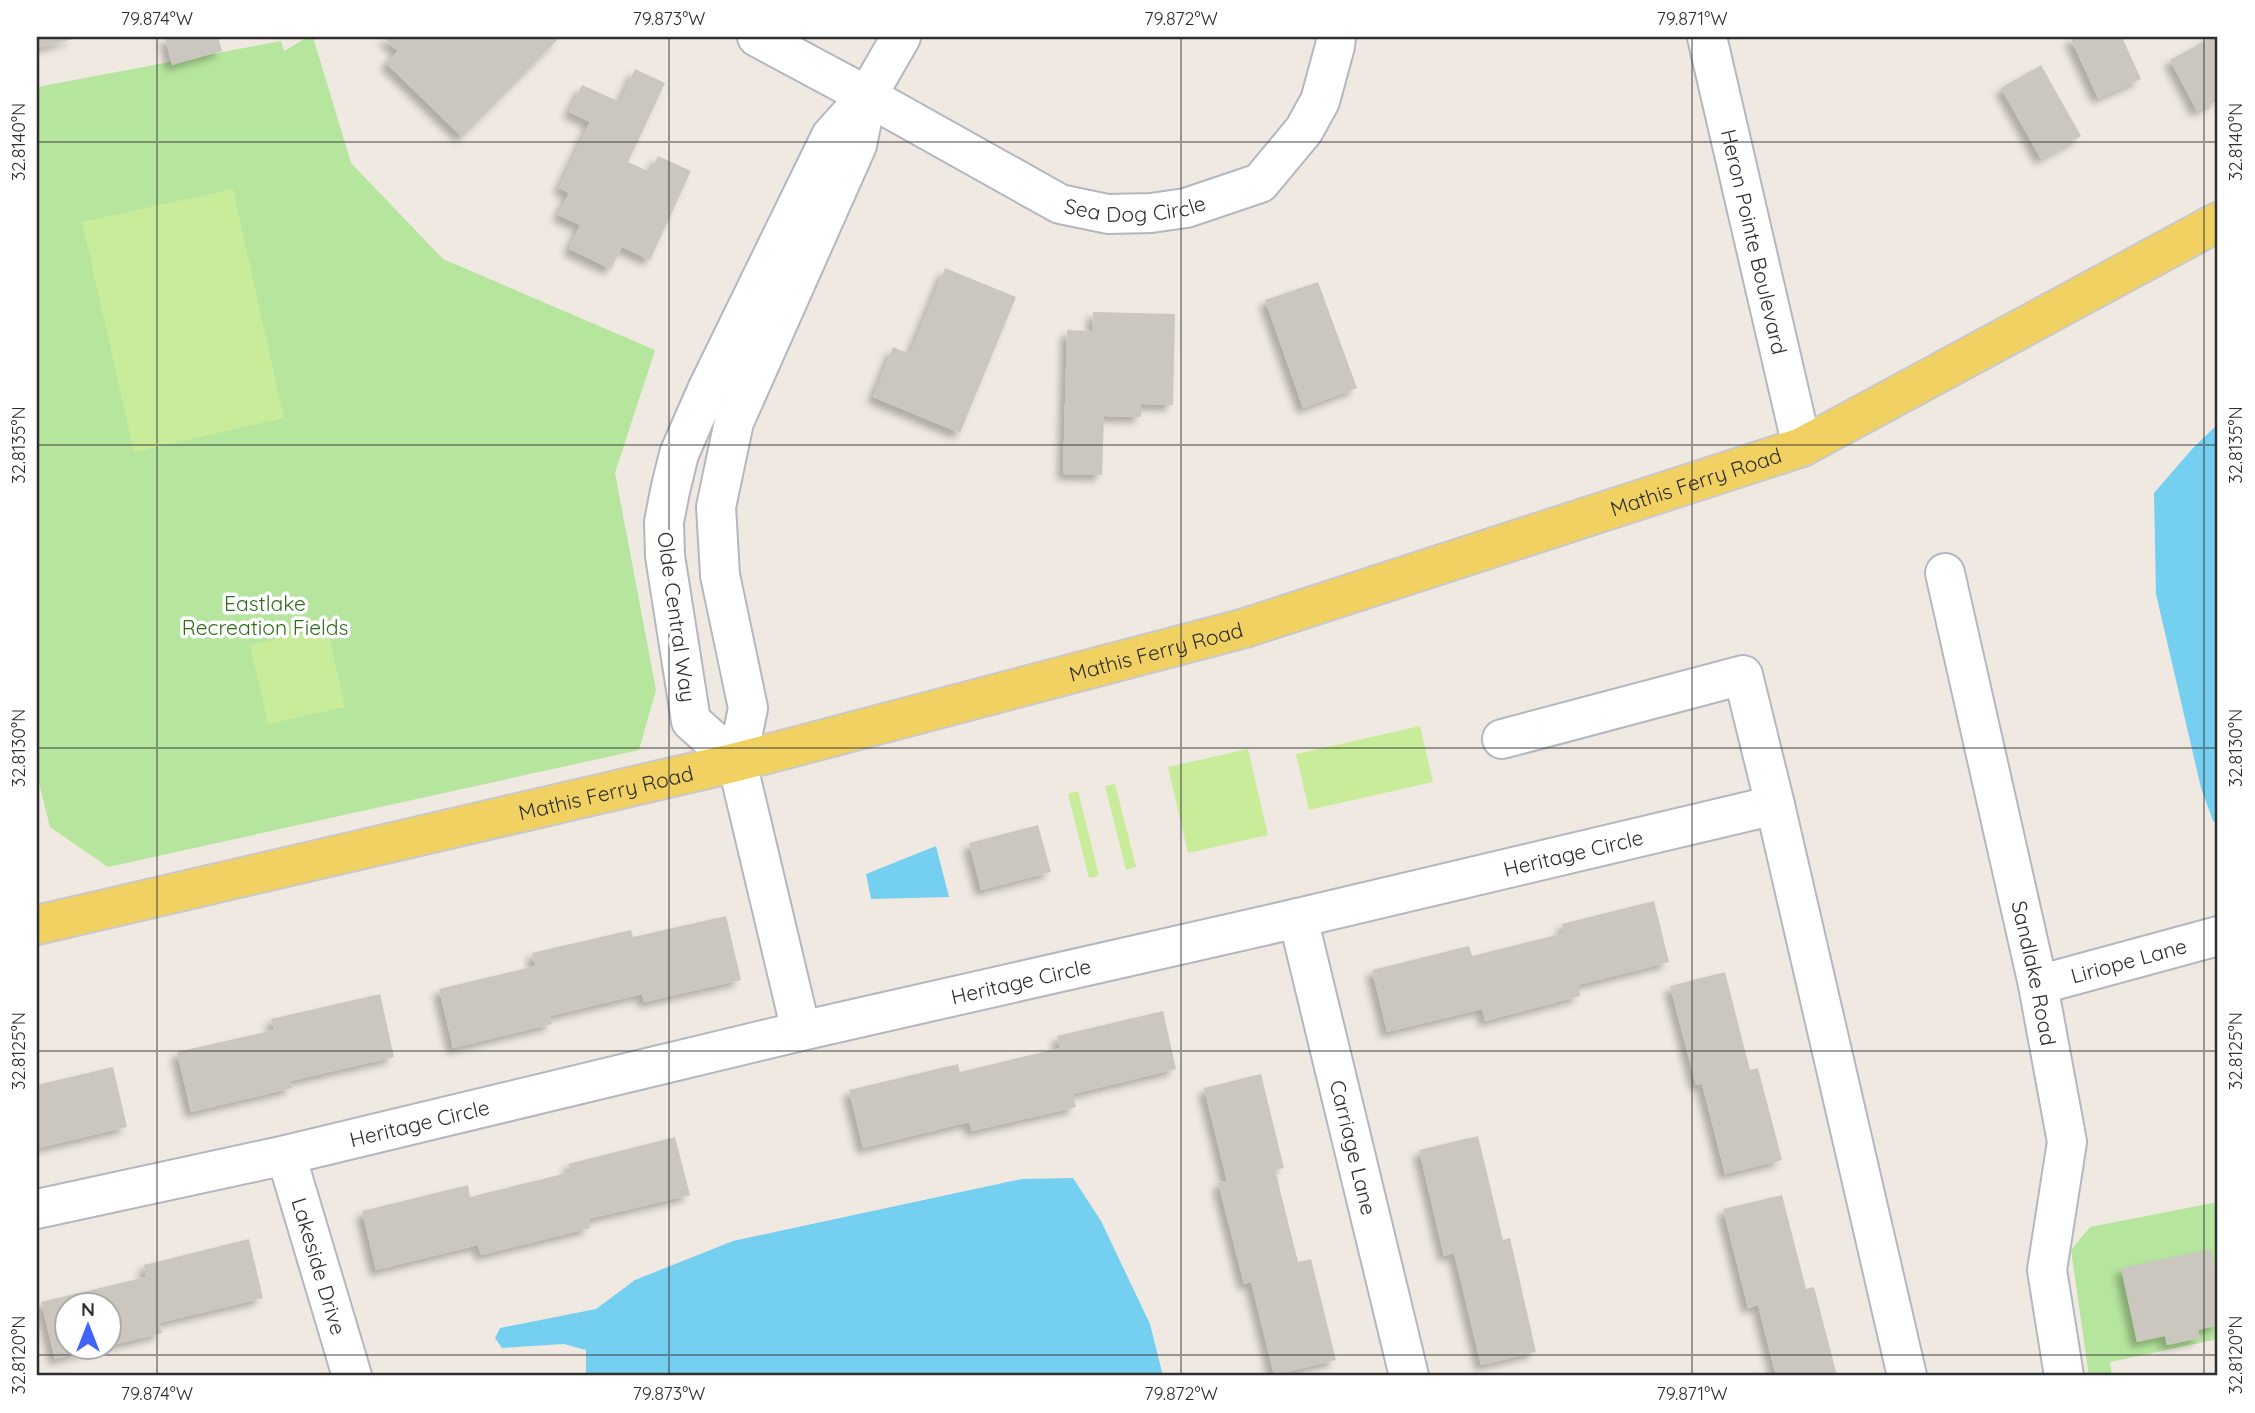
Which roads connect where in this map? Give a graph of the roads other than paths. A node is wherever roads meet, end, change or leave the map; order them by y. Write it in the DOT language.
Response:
graph roads {
  1 [pos="757,37"];
  2 [pos="901,37"];
  3 [pos="1336,37"];
  4 [pos="1707,37"];
  5 [pos="867,96"];
  6 [pos="2218,222"];
  7 [pos="1802,447"];
  8 [pos="1945,573"];
  9 [pos="1502,739"];
  10 [pos="737,762"];
  11 [pos="1775,805"];
  12 [pos="1298,918"];
  13 [pos="37,922"];
  14 [pos="2218,936"];
  15 [pos="2039,985"];
  16 [pos="801,1031"];
  17 [pos="286,1155"];
  18 [pos="37,1209"];
  19 [pos="352,1376"];
  20 [pos="1409,1376"];
  21 [pos="1907,1376"];
  22 [pos="2064,1376"];
  1 -- 5 [label="street, Sea Dog Circle"];
  2 -- 5 [label="street, Olde Central Way"];
  3 -- 5 [label="street, Sea Dog Circle"];
  4 -- 7 [label="street, Heron Pointe Boulevard"];
  5 -- 10 [label="street, Olde Central Way"];
  5 -- 10 [label="street, Olde Central Way"];
  6 -- 7 [label="main road, Mathis Ferry Road"];
  7 -- 10 [label="main road, Mathis Ferry Road"];
  8 -- 15 [label="street, Sandlake Road"];
  9 -- 11 [label="street"];
  10 -- 13 [label="main road, Mathis Ferry Road"];
  10 -- 16 [label="street"];
  11 -- 12 [label="street, Heritage Circle"];
  11 -- 21 [label="street"];
  12 -- 16 [label="street, Heritage Circle"];
  12 -- 20 [label="street, Carriage Lane"];
  14 -- 15 [label="street, Liriope Lane"];
  15 -- 22 [label="street, Sandlake Road"];
  16 -- 17 [label="street, Heritage Circle"];
  17 -- 18 [label="street, Heritage Circle"];
  17 -- 19 [label="street, Lakeside Drive"];
}
